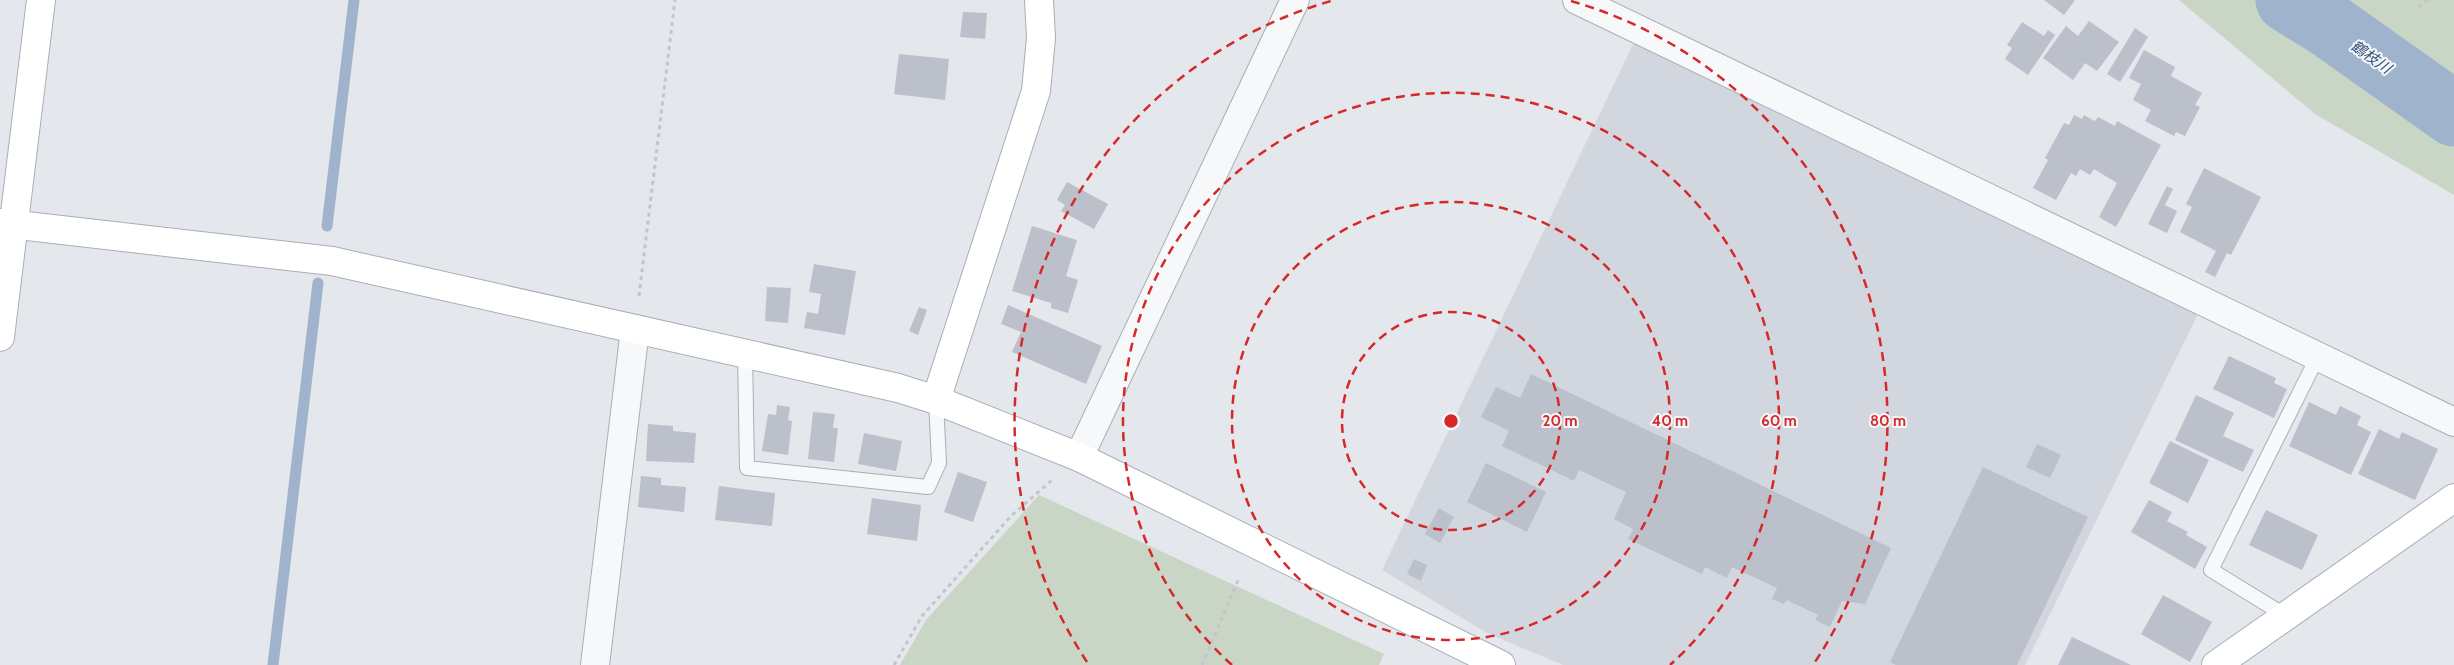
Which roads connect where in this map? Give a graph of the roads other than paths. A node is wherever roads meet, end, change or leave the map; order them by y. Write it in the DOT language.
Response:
graph roads {
  1 [pos="41,0"];
  2 [pos="1039,0"];
  3 [pos="1295,0"];
  4 [pos="1576,0"];
  5 [pos="6,223"];
  6 [pos="634,329"];
  7 [pos="0,337"];
  8 [pos="745,354"];
  9 [pos="2318,356"];
  10 [pos="936,400"];
  11 [pos="2454,422"];
  12 [pos="1079,457"];
  13 [pos="2454,498"];
  14 [pos="2286,616"];
  15 [pos="596,665"];
  16 [pos="1501,665"];
  17 [pos="2216,665"];
  1 -- 5 [label="street"];
  2 -- 10 [label="street"];
  3 -- 12 [label="street"];
  4 -- 9 [label="street"];
  5 -- 6 [label="street"];
  5 -- 7 [label="street"];
  6 -- 8 [label="street"];
  6 -- 15 [label="street"];
  8 -- 10 [label="street"];
  8 -- 10 [label="lane"];
  9 -- 11 [label="street"];
  9 -- 14 [label="lane"];
  10 -- 12 [label="street"];
  12 -- 16 [label="street"];
  13 -- 14 [label="street"];
  14 -- 17 [label="street"];
}
